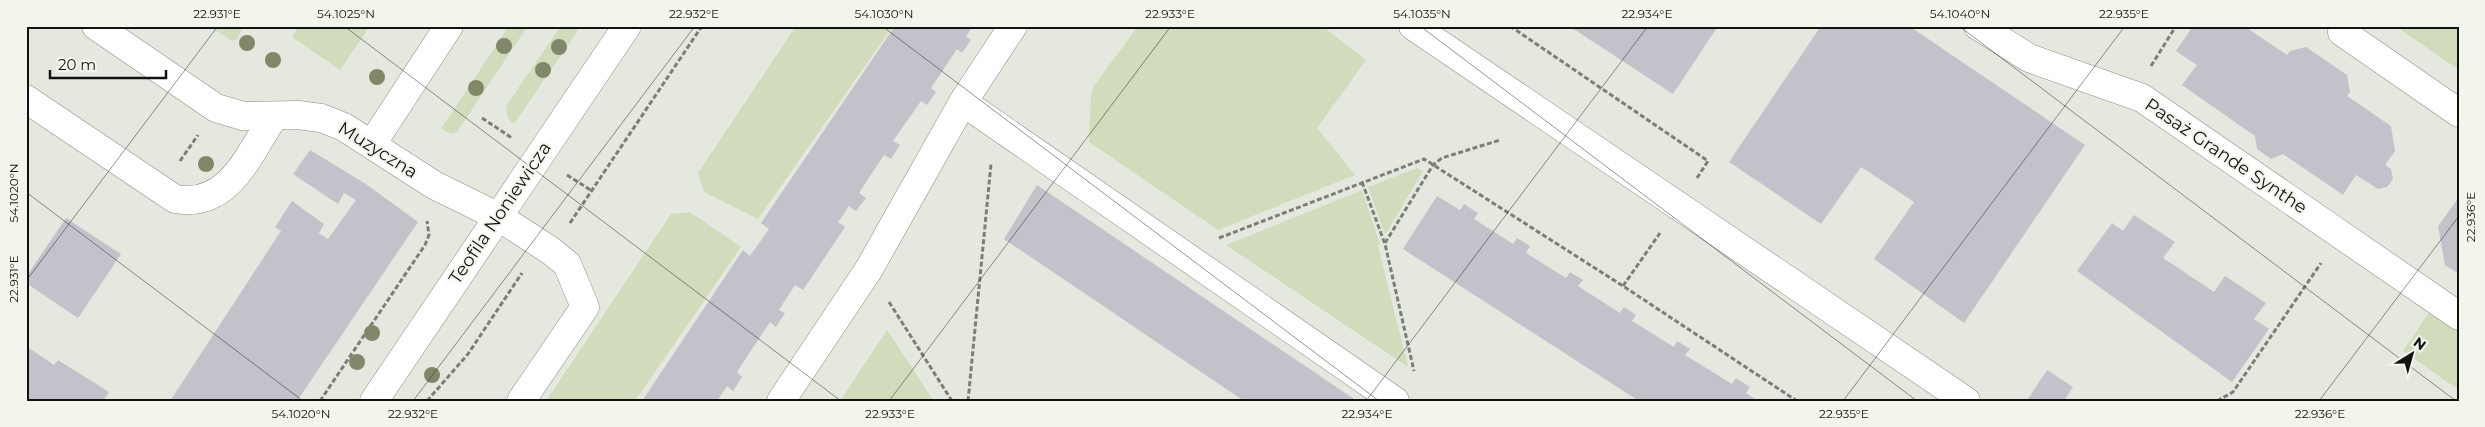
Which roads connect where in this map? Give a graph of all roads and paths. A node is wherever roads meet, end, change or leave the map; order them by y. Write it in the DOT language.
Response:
graph roads {
  1 [pos="96,26"];
  2 [pos="449,26"];
  3 [pos="627,26"];
  4 [pos="702,26"];
  5 [pos="1013,26"];
  6 [pos="1413,26"];
  7 [pos="1978,26"];
  8 [pos="2176,26"];
  9 [pos="2344,29"];
  10 [pos="26,98"];
  11 [pos="2142,98"];
  12 [pos="963,102"];
  13 [pos="2459,113"];
  14 [pos="274,116"];
  15 [pos="994,123"];
  16 [pos="201,130"];
  17 [pos="1500,140"];
  18 [pos="372,144"];
  19 [pos="179,162"];
  20 [pos="1433,165"];
  21 [pos="1362,182"];
  22 [pos="425,215"];
  23 [pos="499,217"];
  24 [pos="1385,244"];
  25 [pos="551,251"];
  26 [pos="1181,252"];
  27 [pos="2325,257"];
  28 [pos="869,269"];
  29 [pos="2459,316"];
  30 [pos="1415,376"];
  31 [pos="1934,392"];
  32 [pos="320,401"];
  33 [pos="374,401"];
  34 [pos="427,401"];
  35 [pos="521,401"];
  36 [pos="781,401"];
  37 [pos="952,401"];
  38 [pos="968,401"];
  39 [pos="1395,401"];
  40 [pos="1797,401"];
  41 [pos="1966,401"];
  42 [pos="2217,401"];
  1 -- 14 [label="street, Muzyczna"];
  2 -- 18 [label="street"];
  3 -- 23 [label="street, Teofila Noniewicza"];
  4 -- 25 [label="path"];
  5 -- 12 [label="street"];
  6 -- 31 [label="street"];
  7 -- 11 [label="street, Pasaż Grande Synthe"];
  8 -- 11 [label="path"];
  9 -- 13 [label="street"];
  10 -- 14 [label="street"];
  11 -- 29 [label="street, Pasaż Grande Synthe"];
  12 -- 15 [label="street"];
  12 -- 28 [label="street"];
  14 -- 18 [label="street, Muzyczna"];
  15 -- 26 [label="street"];
  15 -- 38 [label="path"];
  16 -- 19 [label="path"];
  17 -- 20 [label="path"];
  18 -- 23 [label="street, Muzyczna"];
  20 -- 21 [label="path"];
  20 -- 24 [label="path"];
  20 -- 40 [label="path"];
  21 -- 24 [label="path"];
  21 -- 26 [label="path"];
  22 -- 32 [label="path"];
  23 -- 25 [label="street, Muzyczna"];
  23 -- 33 [label="street, Teofila Noniewicza"];
  24 -- 30 [label="path"];
  25 -- 34 [label="path"];
  25 -- 35 [label="street, Muzyczna"];
  26 -- 39 [label="street"];
  27 -- 42 [label="path"];
  28 -- 36 [label="street"];
  28 -- 37 [label="path"];
  31 -- 41 [label="street"];
}
